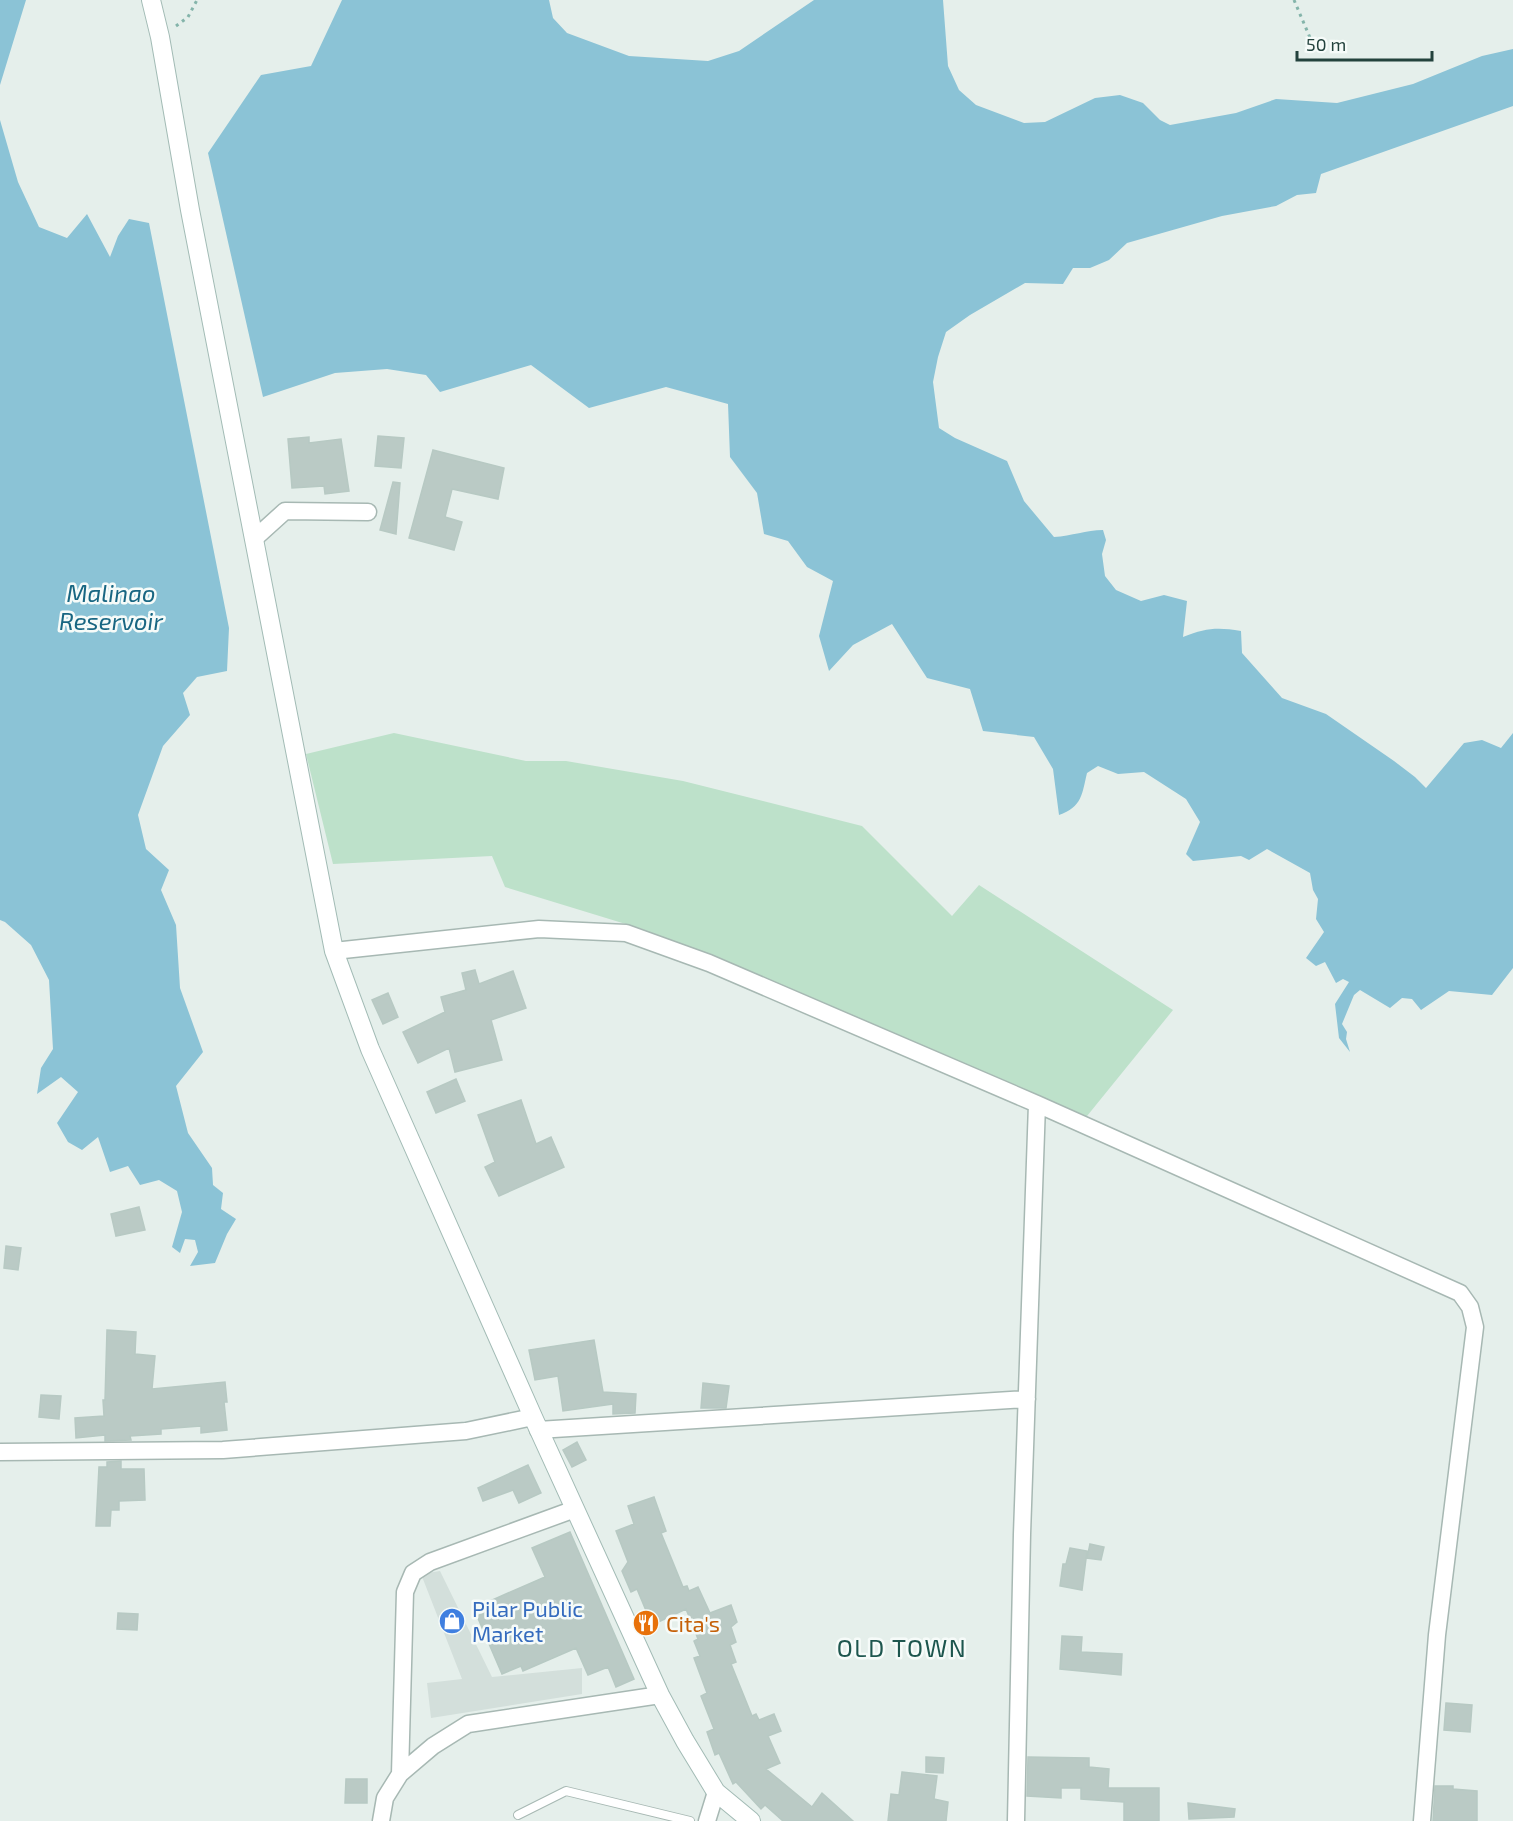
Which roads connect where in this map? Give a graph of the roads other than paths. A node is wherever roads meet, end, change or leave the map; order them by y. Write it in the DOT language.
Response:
graph roads {
  1 [pos="151,0"];
  2 [pos="368,512"];
  3 [pos="254,539"];
  4 [pos="334,951"];
  5 [pos="1037,1104"];
  6 [pos="1027,1399"];
  7 [pos="536,1424"];
  8 [pos="0,1452"];
  9 [pos="575,1509"];
  10 [pos="660,1695"];
  11 [pos="400,1774"];
  12 [pos="716,1792"];
  13 [pos="518,1815"];
  14 [pos="381,1821"];
  15 [pos="690,1821"];
  16 [pos="706,1821"];
  17 [pos="750,1821"];
  18 [pos="1016,1821"];
  19 [pos="1422,1821"];
  1 -- 3 [label="main road"];
  2 -- 3 [label="street"];
  3 -- 4 [label="main road"];
  4 -- 5 [label="street"];
  4 -- 7 [label="main road"];
  5 -- 6 [label="street"];
  5 -- 19 [label="street"];
  6 -- 7 [label="street"];
  6 -- 18 [label="street"];
  7 -- 8 [label="street"];
  7 -- 9 [label="main road"];
  9 -- 10 [label="main road"];
  9 -- 11 [label="street"];
  10 -- 11 [label="street"];
  10 -- 12 [label="main road"];
  11 -- 14 [label="street"];
  12 -- 16 [label="street"];
  12 -- 17 [label="main road"];
  13 -- 15 [label="lane"];
}
